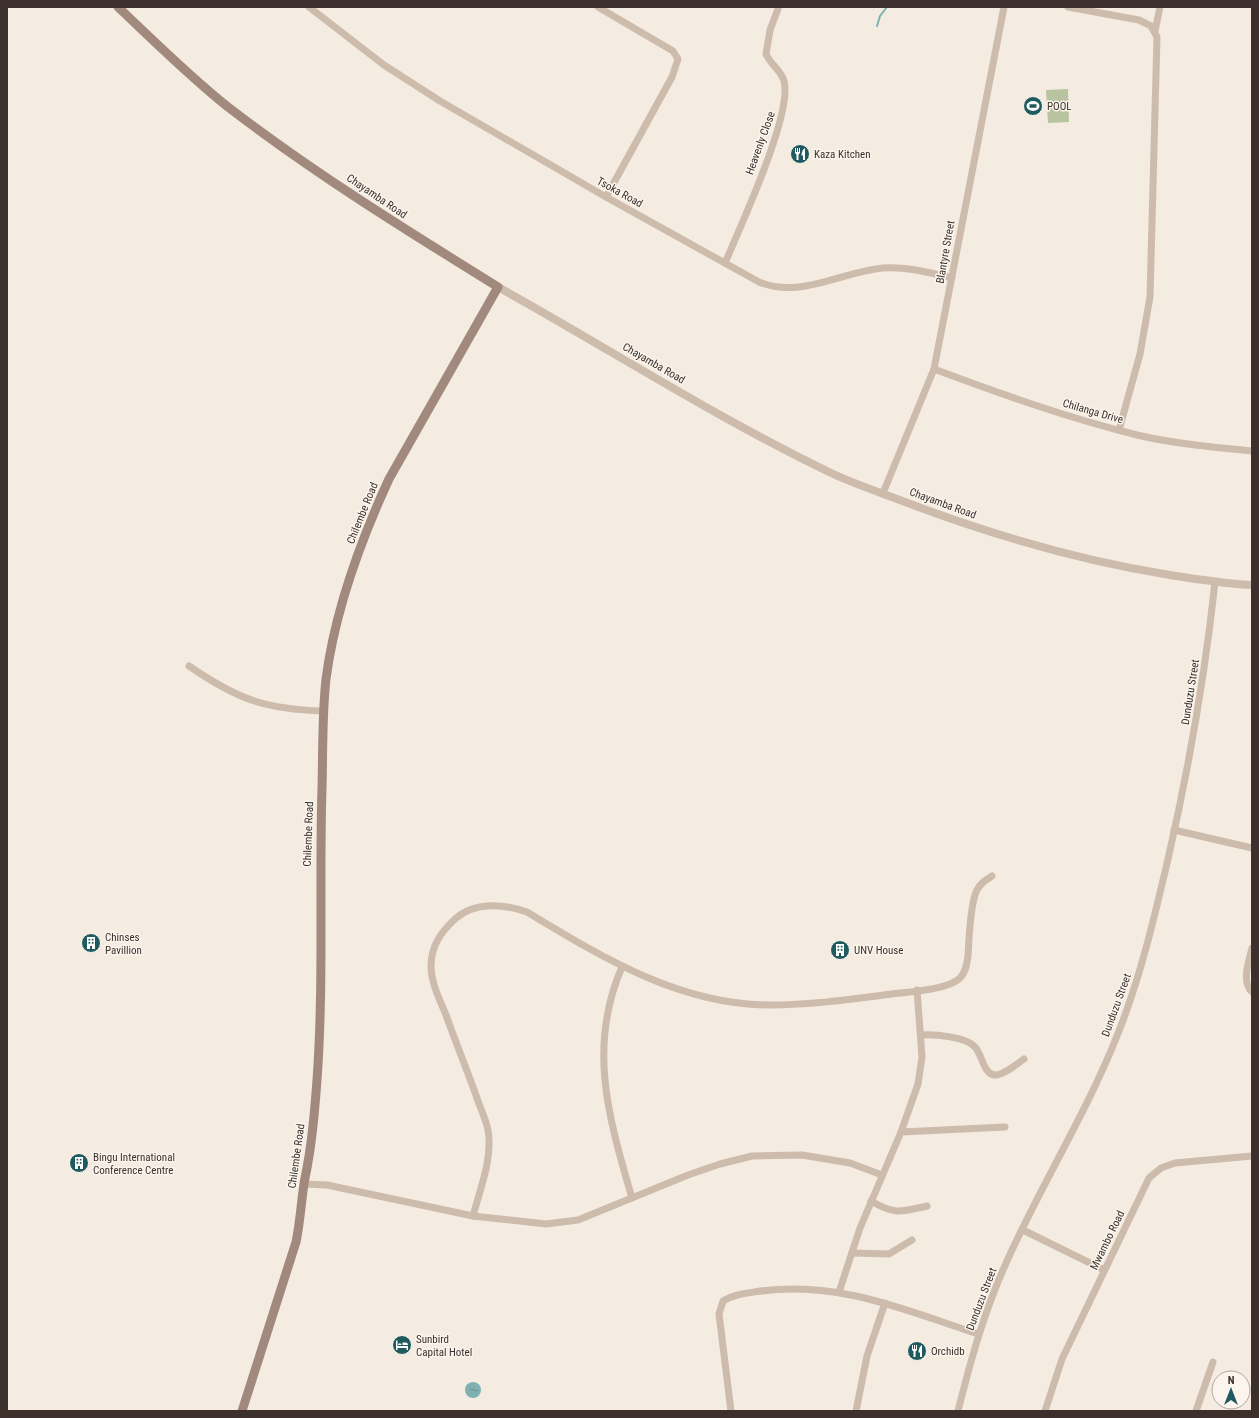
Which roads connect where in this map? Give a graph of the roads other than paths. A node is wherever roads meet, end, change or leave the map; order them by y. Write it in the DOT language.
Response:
graph roads {
  1 [pos="118,7"];
  2 [pos="309,7"];
  3 [pos="598,7"];
  4 [pos="1004,7"];
  5 [pos="1068,7"];
  6 [pos="1160,7"];
  7 [pos="778,9"];
  8 [pos="1155,31"];
  9 [pos="606,197"];
  10 [pos="725,263"];
  11 [pos="952,278"];
  12 [pos="498,287"];
  13 [pos="934,369"];
  14 [pos="1119,430"];
  15 [pos="1252,451"];
  16 [pos="883,493"];
  17 [pos="1215,582"];
  18 [pos="1252,585"];
  19 [pos="189,666"];
  20 [pos="323,711"];
  21 [pos="1174,830"];
  22 [pos="1252,848"];
  23 [pos="992,876"];
  24 [pos="1252,948"];
  25 [pos="622,967"];
  26 [pos="918,990"];
  27 [pos="1252,992"];
  28 [pos="921,1035"];
  29 [pos="1024,1060"];
  30 [pos="1005,1127"];
  31 [pos="901,1132"];
  32 [pos="1252,1156"];
  33 [pos="882,1175"];
  34 [pos="304,1184"];
  35 [pos="632,1198"];
  36 [pos="871,1201"];
  37 [pos="927,1206"];
  38 [pos="473,1216"];
  39 [pos="1023,1230"];
  40 [pos="912,1240"];
  41 [pos="852,1253"];
  42 [pos="1104,1270"];
  43 [pos="839,1292"];
  44 [pos="885,1303"];
  45 [pos="978,1334"];
  46 [pos="1213,1362"];
  47 [pos="242,1411"];
  48 [pos="731,1411"];
  49 [pos="856,1411"];
  50 [pos="958,1411"];
  51 [pos="1045,1411"];
  52 [pos="1196,1411"];
  1 -- 12 [label="main road, Chayamba Road"];
  2 -- 9 [label="street, Tsoka Road"];
  3 -- 9 [label="street"];
  4 -- 11 [label="street, Blantyre Street"];
  5 -- 8 [label="street"];
  6 -- 8 [label="street"];
  7 -- 10 [label="street, Heavenly Close"];
  8 -- 14 [label="street"];
  9 -- 10 [label="street, Tsoka Road"];
  10 -- 11 [label="street, Tsoka Road"];
  11 -- 13 [label="street, Blantyre Street"];
  12 -- 16 [label="street, Chayamba Road"];
  12 -- 20 [label="main road, Chilembe Road"];
  13 -- 14 [label="street, Chilanga Drive"];
  13 -- 16 [label="street, Blantyre Street"];
  14 -- 15 [label="street, Chilanga Drive"];
  16 -- 17 [label="street, Chayamba Road"];
  17 -- 18 [label="street, Chayamba Road"];
  17 -- 21 [label="street, Dunduzu Street"];
  19 -- 20 [label="street"];
  20 -- 34 [label="main road, Chilembe Road"];
  21 -- 22 [label="street"];
  21 -- 39 [label="street, Dunduzu Street"];
  23 -- 26 [label="street"];
  24 -- 27 [label="street"];
  25 -- 26 [label="street"];
  25 -- 35 [label="street"];
  25 -- 38 [label="street"];
  26 -- 28 [label="street"];
  28 -- 29 [label="street"];
  28 -- 31 [label="street"];
  30 -- 31 [label="street"];
  31 -- 33 [label="street"];
  32 -- 42 [label="street, Mwambo Road"];
  33 -- 35 [label="street"];
  33 -- 36 [label="street"];
  34 -- 38 [label="street"];
  34 -- 47 [label="main road, Chilembe Road"];
  35 -- 38 [label="street"];
  36 -- 37 [label="street"];
  36 -- 41 [label="street"];
  39 -- 42 [label="street"];
  39 -- 45 [label="street, Dunduzu Street"];
  40 -- 41 [label="street"];
  41 -- 43 [label="street"];
  42 -- 51 [label="street, Mwambo Road"];
  43 -- 44 [label="street"];
  43 -- 48 [label="street"];
  44 -- 45 [label="street"];
  44 -- 49 [label="street"];
  45 -- 50 [label="street, Dunduzu Street"];
  46 -- 52 [label="street"];
}
